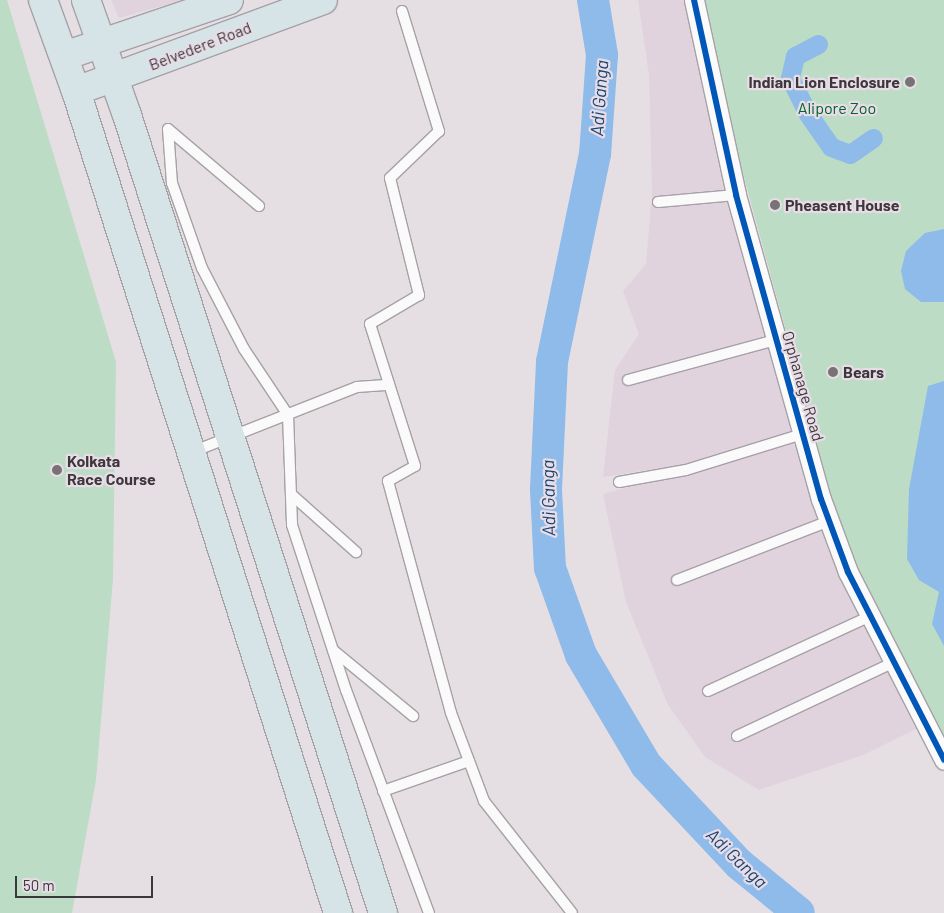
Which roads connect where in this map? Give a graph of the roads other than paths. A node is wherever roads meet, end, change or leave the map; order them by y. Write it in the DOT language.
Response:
graph roads {
  1 [pos="43,0"];
  2 [pos="86,0"];
  3 [pos="229,0"];
  4 [pos="323,0"];
  5 [pos="694,0"];
  6 [pos="402,11"];
  7 [pos="103,44"];
  8 [pos="64,56"];
  9 [pos="114,78"];
  10 [pos="76,91"];
  11 [pos="736,195"];
  12 [pos="658,202"];
  13 [pos="259,206"];
  14 [pos="775,340"];
  15 [pos="628,380"];
  16 [pos="389,385"];
  17 [pos="288,415"];
  18 [pos="802,434"];
  19 [pos="232,440"];
  20 [pos="192,452"];
  21 [pos="619,482"];
  22 [pos="292,495"];
  23 [pos="829,521"];
  24 [pos="356,552"];
  25 [pos="677,580"];
  26 [pos="870,616"];
  27 [pos="333,650"];
  28 [pos="892,663"];
  29 [pos="708,691"];
  30 [pos="413,716"];
  31 [pos="737,736"];
  32 [pos="944,760"];
  33 [pos="470,761"];
  34 [pos="383,791"];
  35 [pos="569,912"];
  36 [pos="338,913"];
  37 [pos="383,913"];
  38 [pos="429,913"];
  1 -- 8 [label="highway"];
  2 -- 7 [label="highway"];
  3 -- 7 [label="highway, Belvedere Road"];
  4 -- 9 [label="highway, Belvedere Road"];
  5 -- 11 [label="street, Orphanage Road"];
  6 -- 16 [label="lane"];
  7 -- 8 [label="highway, Belvedere Road"];
  7 -- 9 [label="highway"];
  8 -- 10 [label="highway"];
  9 -- 10 [label="highway, Belvedere Road"];
  9 -- 19 [label="highway"];
  10 -- 20 [label="highway"];
  11 -- 12 [label="lane"];
  11 -- 14 [label="street, Orphanage Road"];
  13 -- 17 [label="lane"];
  14 -- 15 [label="lane"];
  14 -- 18 [label="street, Orphanage Road"];
  16 -- 17 [label="lane"];
  16 -- 33 [label="lane"];
  17 -- 19 [label="lane"];
  17 -- 22 [label="lane"];
  18 -- 21 [label="lane"];
  18 -- 23 [label="street, Orphanage Road"];
  19 -- 20 [label="lane"];
  19 -- 37 [label="highway"];
  20 -- 36 [label="highway"];
  22 -- 24 [label="lane"];
  22 -- 27 [label="lane"];
  23 -- 25 [label="lane"];
  23 -- 26 [label="street, Orphanage Road"];
  26 -- 28 [label="street, Orphanage Road"];
  26 -- 29 [label="lane"];
  27 -- 30 [label="lane"];
  27 -- 34 [label="lane"];
  28 -- 31 [label="lane"];
  28 -- 32 [label="street, Orphanage Road"];
  33 -- 34 [label="lane"];
  33 -- 35 [label="lane"];
  34 -- 38 [label="lane"];
}
